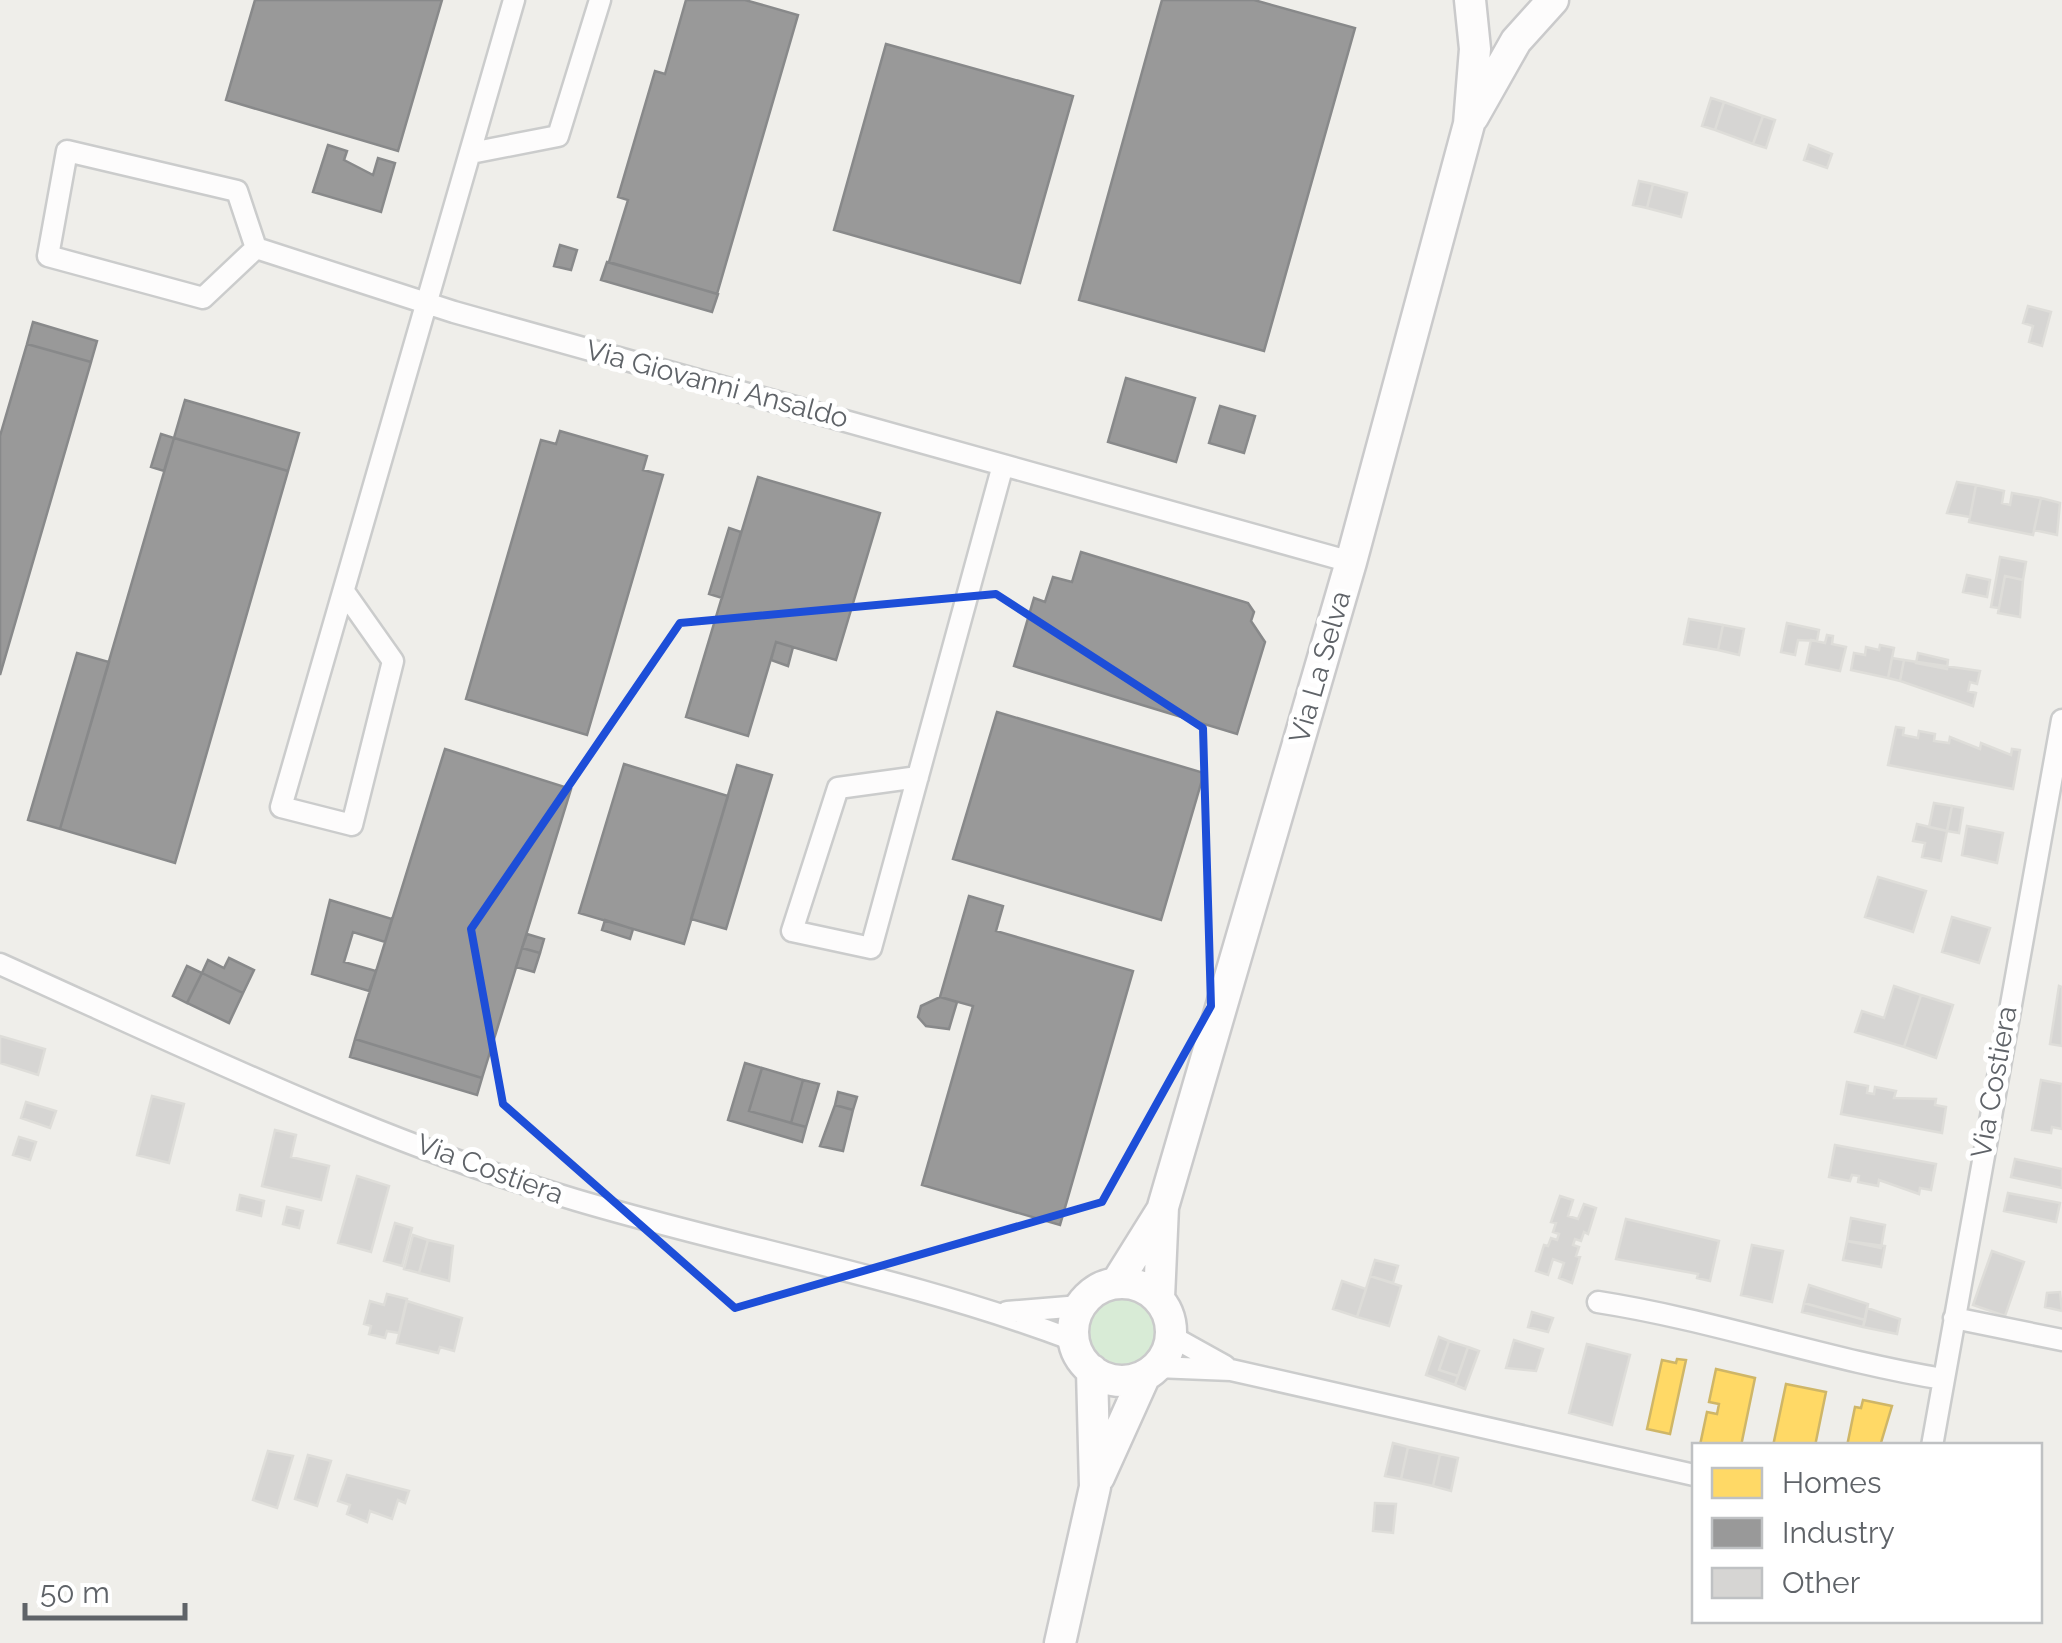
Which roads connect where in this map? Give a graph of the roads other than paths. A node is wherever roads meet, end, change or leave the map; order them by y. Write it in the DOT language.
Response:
graph roads {
  1 [pos="514,0"];
  2 [pos="600,0"];
  3 [pos="1470,0"];
  4 [pos="1554,0"];
  5 [pos="1468,124"];
  6 [pos="471,154"];
  7 [pos="256,248"];
  8 [pos="430,304"];
  9 [pos="1003,465"];
  10 [pos="1350,562"];
  11 [pos="345,593"];
  12 [pos="2062,720"];
  13 [pos="918,777"];
  14 [pos="0,964"];
  15 [pos="1163,1207"];
  16 [pos="1117,1282"];
  17 [pos="1159,1298"];
  18 [pos="1598,1302"];
  19 [pos="1080,1306"];
  20 [pos="1002,1313"];
  21 [pos="1954,1318"];
  22 [pos="1172,1336"];
  23 [pos="1073,1340"];
  24 [pos="2062,1340"];
  25 [pos="1092,1370"];
  26 [pos="1231,1370"];
  27 [pos="1150,1371"];
  28 [pos="1943,1379"];
  29 [pos="1932,1443"];
  30 [pos="1692,1475"];
  31 [pos="1094,1487"];
  32 [pos="1060,1643"];
  1 -- 6 [label="street"];
  2 -- 6 [label="street"];
  3 -- 5 [label="street, Via La Selva"];
  4 -- 5 [label="street, Via La Selva"];
  5 -- 10 [label="street, Via La Selva"];
  6 -- 8 [label="street"];
  7 -- 7 [label="street"];
  7 -- 8 [label="street, Via Giovanni Ansaldo"];
  8 -- 9 [label="street, Via Giovanni Ansaldo"];
  8 -- 11 [label="street"];
  9 -- 10 [label="street, Via Giovanni Ansaldo"];
  9 -- 13 [label="street"];
  10 -- 15 [label="street, Via La Selva"];
  11 -- 11 [label="street"];
  12 -- 21 [label="street, Via Costiera"];
  13 -- 13 [label="street"];
  14 -- 20 [label="street, Via Costiera"];
  15 -- 16 [label="street, Via La Selva"];
  15 -- 17 [label="street, Via La Selva"];
  16 -- 17 [label="street"];
  16 -- 19 [label="street"];
  17 -- 22 [label="street"];
  18 -- 28 [label="street"];
  19 -- 20 [label="street, Via Costiera"];
  19 -- 23 [label="street"];
  20 -- 23 [label="street, Via Costiera"];
  21 -- 24 [label="street"];
  21 -- 28 [label="street, Via Costiera"];
  22 -- 26 [label="street"];
  22 -- 27 [label="street"];
  23 -- 25 [label="street"];
  25 -- 27 [label="street"];
  25 -- 31 [label="street"];
  26 -- 27 [label="street"];
  26 -- 30 [label="street"];
  27 -- 31 [label="street"];
  28 -- 29 [label="street, Via Costiera"];
  31 -- 32 [label="street"];
}
